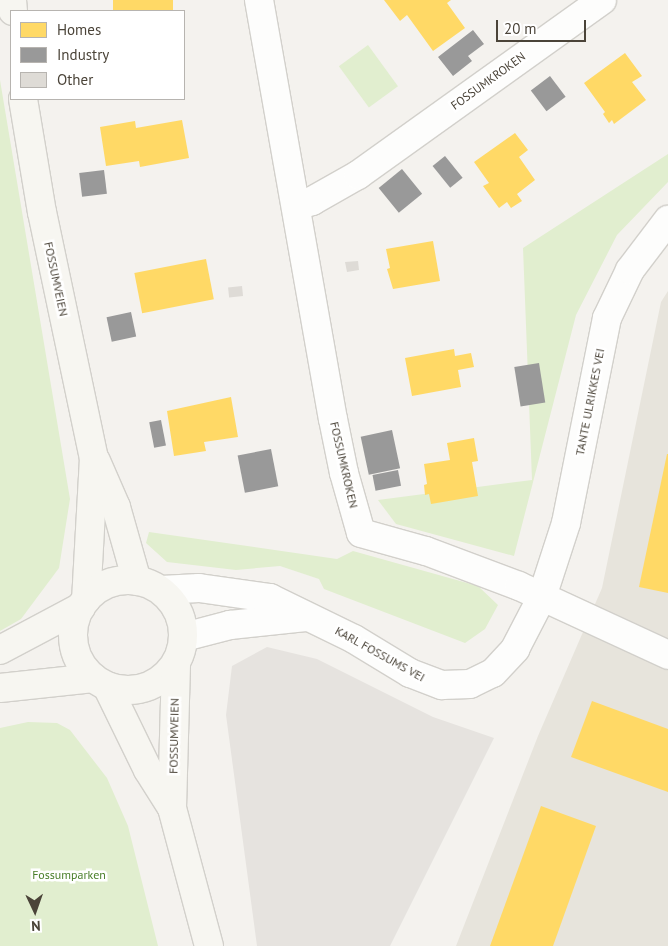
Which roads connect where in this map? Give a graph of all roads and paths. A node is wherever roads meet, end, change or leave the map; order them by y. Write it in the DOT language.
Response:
graph roads {
  1 [pos="259,0"];
  2 [pos="602,0"];
  3 [pos="23,100"];
  4 [pos="297,206"];
  5 [pos="668,220"];
  6 [pos="94,458"];
  7 [pos="149,586"];
  8 [pos="542,597"];
  9 [pos="83,604"];
  10 [pos="306,618"];
  11 [pos="184,637"];
  12 [pos="0,650"];
  13 [pos="668,655"];
  14 [pos="176,664"];
  15 [pos="100,682"];
  16 [pos="0,688"];
  17 [pos="172,808"];
  18 [pos="209,946"];
  1 -- 4 [label="street, FOSSUMKROKEN"];
  2 -- 4 [label="street, FOSSUMKROKEN"];
  3 -- 6 [label="street, FOSSUMVEIEN"];
  4 -- 8 [label="street, FOSSUMKROKEN"];
  5 -- 8 [label="street, TANTE ULRIKKES VEI"];
  6 -- 7 [label="street, FOSSUMVEIEN"];
  6 -- 9 [label="street, FOSSUMVEIEN"];
  7 -- 9 [label="street"];
  7 -- 10 [label="street, KARL FOSSUMS VEI"];
  7 -- 11 [label="street, FOSSUMVEIEN"];
  8 -- 10 [label="street, KARL FOSSUMS VEI"];
  8 -- 13 [label="street"];
  9 -- 12 [label="street"];
  9 -- 15 [label="street, FOSSUMVEIEN"];
  10 -- 11 [label="street, KARL FOSSUMS VEI"];
  11 -- 14 [label="street, FOSSUMVEIEN"];
  14 -- 15 [label="street"];
  14 -- 17 [label="street, FOSSUMVEIEN"];
  15 -- 16 [label="street"];
  15 -- 17 [label="street, FOSSUMVEIEN"];
  17 -- 18 [label="street, FOSSUMVEIEN"];
}
